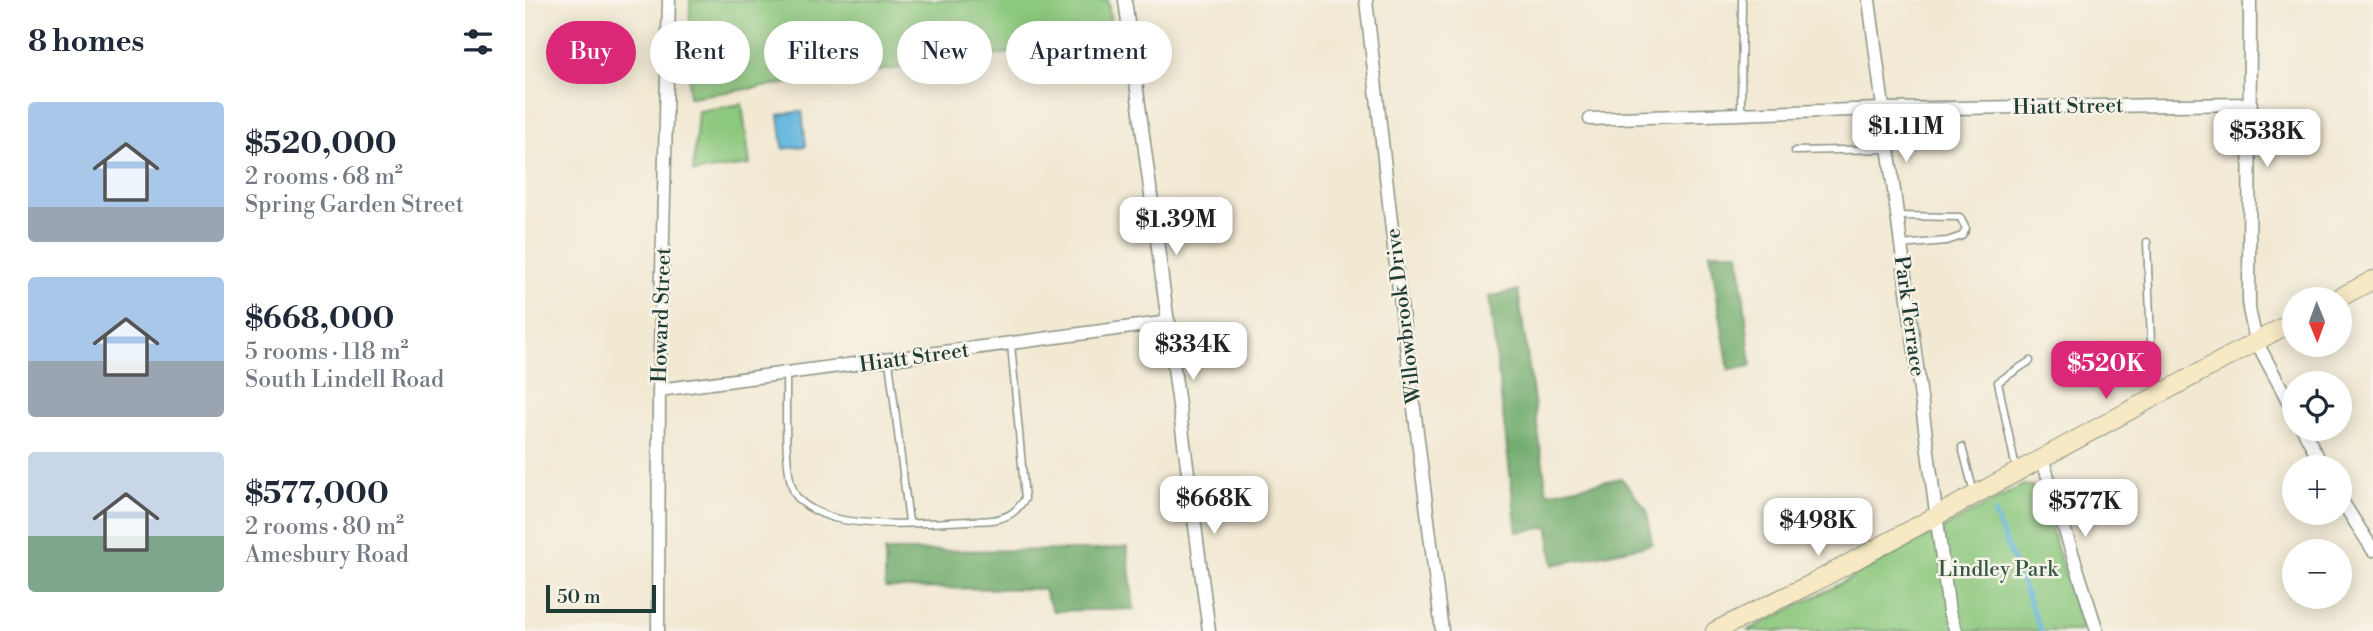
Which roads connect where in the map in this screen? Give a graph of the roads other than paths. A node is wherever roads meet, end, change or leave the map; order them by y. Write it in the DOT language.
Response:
graph roads {
  1 [pos="669,0"];
  2 [pos="1125,0"];
  3 [pos="1366,0"];
  4 [pos="1742,0"];
  5 [pos="1869,0"];
  6 [pos="2250,0"];
  7 [pos="2251,104"];
  8 [pos="1882,109"];
  9 [pos="1741,114"];
  10 [pos="1590,119"];
  11 [pos="1888,149"];
  12 [pos="1795,151"];
  13 [pos="1896,216"];
  14 [pos="2147,242"];
  15 [pos="1900,245"];
  16 [pos="2373,280"];
  17 [pos="2352,291"];
  18 [pos="1168,322"];
  19 [pos="2282,327"];
  20 [pos="2256,341"];
  21 [pos="1011,344"];
  22 [pos="889,361"];
  23 [pos="2030,361"];
  24 [pos="786,374"];
  25 [pos="659,390"];
  26 [pos="2282,390"];
  27 [pos="2162,392"];
  28 [pos="1962,447"];
  29 [pos="2042,458"];
  30 [pos="2017,471"];
  31 [pos="1974,494"];
  32 [pos="1936,514"];
  33 [pos="2352,517"];
  34 [pos="909,522"];
  35 [pos="2373,550"];
  36 [pos="658,631"];
  37 [pos="1209,631"];
  38 [pos="1442,631"];
  39 [pos="1715,631"];
  40 [pos="1956,631"];
  41 [pos="2097,631"];
  1 -- 25 [label="street, Howard Street"];
  2 -- 18 [label="street"];
  3 -- 38 [label="street, Willowbrook Drive"];
  4 -- 9 [label="lane"];
  5 -- 8 [label="street, Park Terrace"];
  6 -- 7 [label="street"];
  7 -- 8 [label="street, Hiatt Street"];
  7 -- 20 [label="street"];
  8 -- 9 [label="street, Hiatt Street"];
  8 -- 11 [label="street, Park Terrace"];
  9 -- 10 [label="street, Hiatt Street"];
  11 -- 12 [label="lane"];
  11 -- 13 [label="street, Park Terrace"];
  13 -- 15 [label="street, Park Terrace"];
  13 -- 15 [label="lane"];
  14 -- 27 [label="lane"];
  15 -- 32 [label="street, Park Terrace"];
  16 -- 17 [label="main road"];
  18 -- 21 [label="street, Hiatt Street"];
  18 -- 37 [label="street"];
  19 -- 20 [label="main road"];
  20 -- 26 [label="street"];
  20 -- 27 [label="main road"];
  21 -- 22 [label="street, Hiatt Street"];
  21 -- 34 [label="lane"];
  22 -- 24 [label="street, Hiatt Street"];
  22 -- 34 [label="lane"];
  23 -- 30 [label="lane"];
  24 -- 25 [label="street, Hiatt Street"];
  24 -- 34 [label="lane"];
  25 -- 36 [label="street, Howard Street"];
  27 -- 29 [label="main road"];
  28 -- 31 [label="lane"];
  29 -- 30 [label="main road"];
  29 -- 41 [label="street"];
  30 -- 31 [label="main road"];
  31 -- 32 [label="main road"];
  32 -- 39 [label="main road"];
  32 -- 40 [label="street, Park Terrace"];
  33 -- 35 [label="street"];
}
